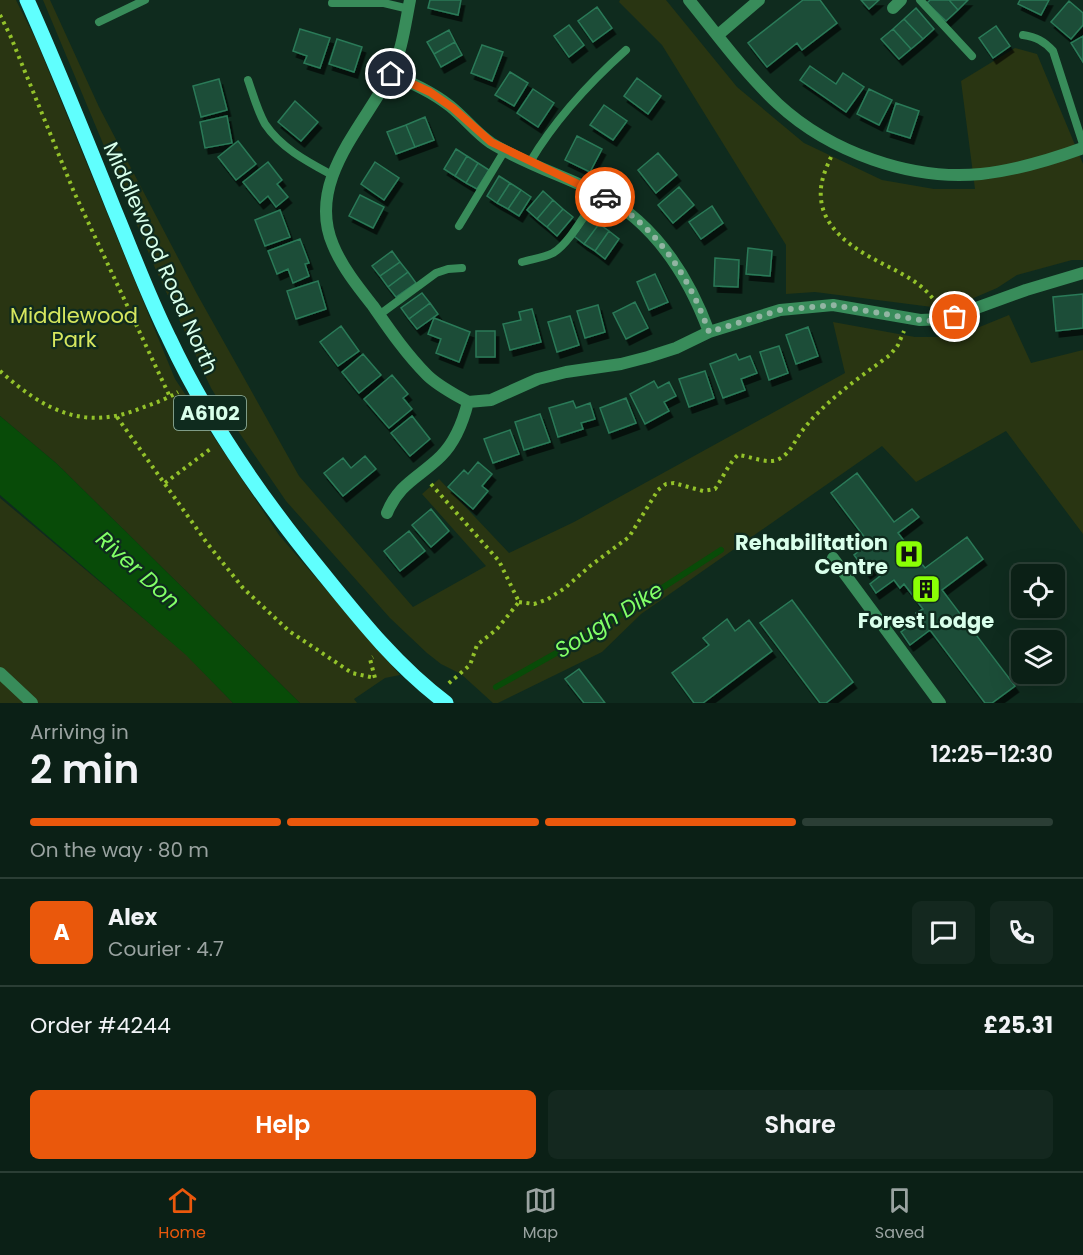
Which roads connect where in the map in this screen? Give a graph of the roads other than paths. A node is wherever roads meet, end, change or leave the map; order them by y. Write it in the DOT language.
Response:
graph roads {
  1 [pos="27,0"];
  2 [pos="145,0"];
  3 [pos="689,0"];
  4 [pos="759,0"];
  5 [pos="920,0"];
  6 [pos="332,3"];
  7 [pos="410,4"];
  8 [pos="99,22"];
  9 [pos="718,35"];
  10 [pos="1023,35"];
  11 [pos="626,50"];
  12 [pos="972,56"];
  13 [pos="391,74"];
  14 [pos="248,80"];
  15 [pos="1083,144"];
  16 [pos="1083,148"];
  17 [pos="506,150"];
  18 [pos="530,162"];
  19 [pos="332,175"];
  20 [pos="599,194"];
  21 [pos="459,226"];
  22 [pos="522,262"];
  23 [pos="462,268"];
  24 [pos="1083,273"];
  25 [pos="378,315"];
  26 [pos="709,332"];
  27 [pos="468,402"];
  28 [pos="387,513"];
  29 [pos="833,558"];
  30 [pos="0,674"];
  31 [pos="441,699"];
  32 [pos="32,703"];
  33 [pos="940,703"];
  1 -- 31 [label="main road, Middlewood Road North / A6102"];
  2 -- 8 [label="lane"];
  3 -- 9 [label="street"];
  4 -- 9 [label="street"];
  5 -- 12 [label="lane"];
  6 -- 7 [label="lane"];
  7 -- 13 [label="street"];
  9 -- 16 [label="street"];
  10 -- 15 [label="lane"];
  11 -- 18 [label="lane"];
  13 -- 17 [label="street"];
  13 -- 19 [label="street"];
  14 -- 19 [label="lane"];
  17 -- 18 [label="street"];
  17 -- 21 [label="lane"];
  18 -- 20 [label="street"];
  19 -- 25 [label="street"];
  20 -- 22 [label="lane"];
  20 -- 26 [label="street"];
  23 -- 25 [label="lane"];
  24 -- 26 [label="street"];
  25 -- 27 [label="street"];
  26 -- 27 [label="street"];
  27 -- 28 [label="street"];
  29 -- 33 [label="street"];
  30 -- 32 [label="street"];
}
